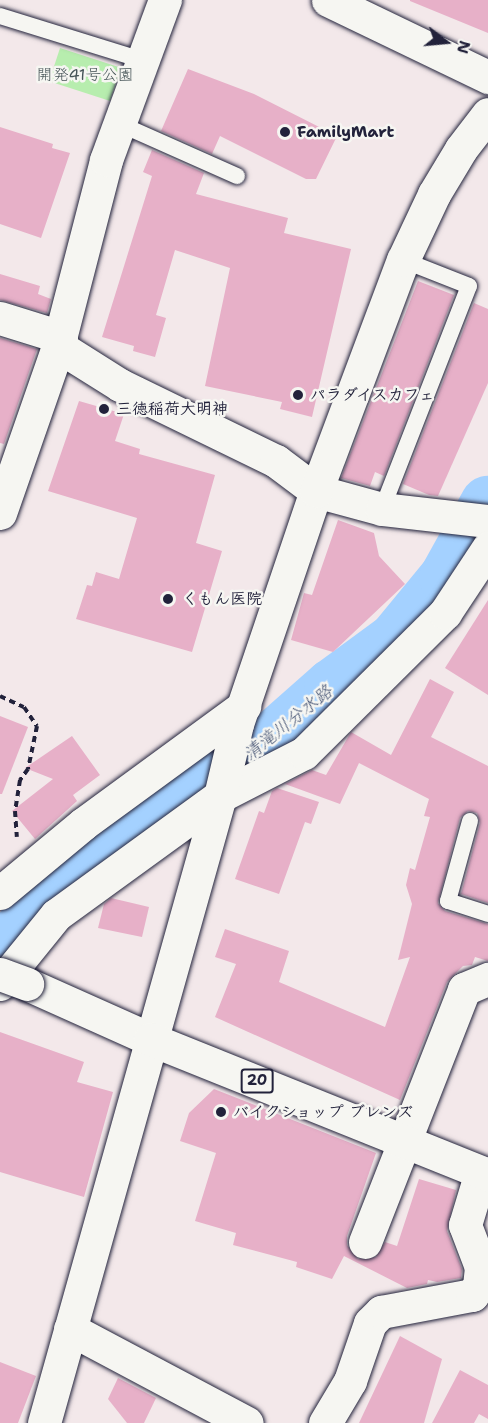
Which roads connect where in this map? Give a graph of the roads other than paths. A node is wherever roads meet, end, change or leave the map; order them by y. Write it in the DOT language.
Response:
graph roads {
  1 [pos="165,0"];
  2 [pos="328,0"];
  3 [pos="0,16"];
  4 [pos="145,62"];
  5 [pos="488,77"];
  6 [pos="488,114"];
  7 [pos="120,124"];
  8 [pos="237,177"];
  9 [pos="403,260"];
  10 [pos="0,318"];
  11 [pos="59,341"];
  12 [pos="316,491"];
  13 [pos="1,505"];
  14 [pos="382,509"];
  15 [pos="475,520"];
  16 [pos="488,548"];
  17 [pos="240,715"];
  18 [pos="220,796"];
  19 [pos="470,821"];
  20 [pos="12,883"];
  21 [pos="488,914"];
  22 [pos="488,979"];
  23 [pos="9,981"];
  24 [pos="150,1039"];
  25 [pos="403,1140"];
  26 [pos="484,1173"];
  27 [pos="365,1242"];
  28 [pos="70,1329"];
  29 [pos="44,1423"];
  30 [pos="248,1423"];
  31 [pos="325,1423"];
  1 -- 4 [label="street"];
  2 -- 5 [label="street"];
  3 -- 4 [label="lane"];
  4 -- 7 [label="street"];
  6 -- 9 [label="street"];
  7 -- 8 [label="lane"];
  7 -- 11 [label="street"];
  9 -- 12 [label="street"];
  9 -- 14 [label="lane"];
  10 -- 11 [label="street"];
  11 -- 12 [label="street"];
  11 -- 13 [label="street"];
  12 -- 14 [label="street"];
  12 -- 17 [label="street"];
  14 -- 15 [label="street"];
  16 -- 18 [label="street"];
  17 -- 18 [label="street"];
  17 -- 20 [label="street"];
  18 -- 23 [label="street"];
  18 -- 24 [label="street"];
  19 -- 21 [label="lane"];
  22 -- 25 [label="street"];
  23 -- 24 [label="street, 20"];
  24 -- 25 [label="street, 20"];
  24 -- 28 [label="street"];
  25 -- 26 [label="street, 20"];
  25 -- 27 [label="street"];
  26 -- 31 [label="street"];
  28 -- 29 [label="street"];
  28 -- 30 [label="street"];
}
